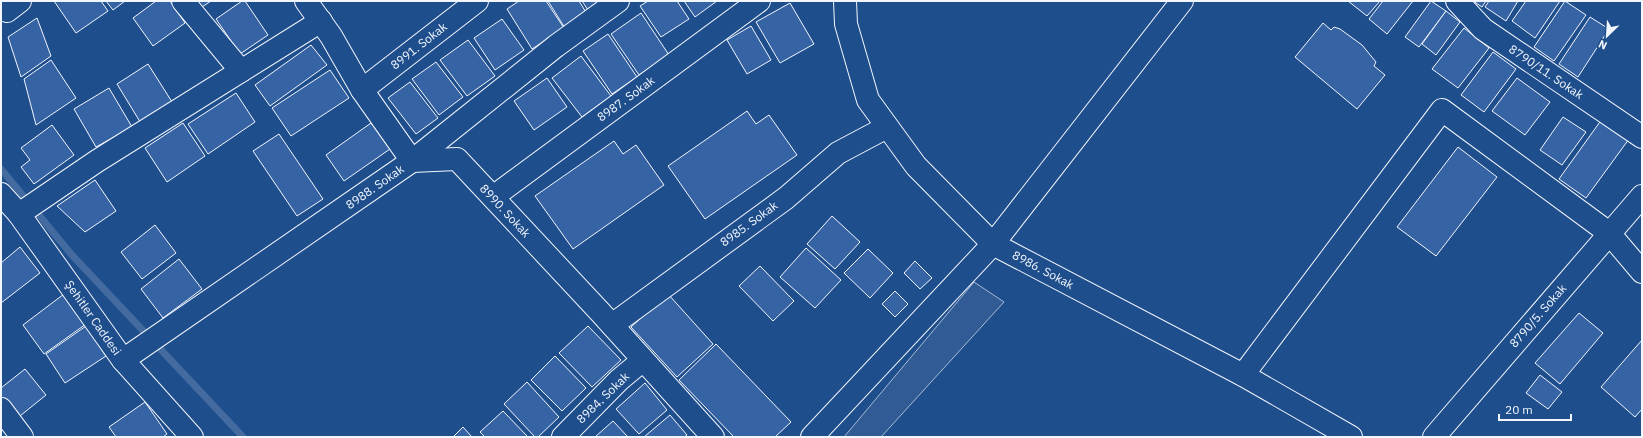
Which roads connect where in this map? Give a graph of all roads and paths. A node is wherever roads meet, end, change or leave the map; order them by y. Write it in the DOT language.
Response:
graph roads {
  1 [pos="20,1"];
  2 [pos="183,1"];
  3 [pos="306,1"];
  4 [pos="477,1"];
  5 [pos="618,1"];
  6 [pos="759,1"];
  7 [pos="845,1"];
  8 [pos="1182,1"];
  9 [pos="1456,1"];
  10 [pos="1,2"];
  11 [pos="321,21"];
  12 [pos="241,71"];
  13 [pos="362,90"];
  14 [pos="887,127"];
  15 [pos="1642,137"];
  16 [pos="412,161"];
  17 [pos="1,194"];
  18 [pos="1642,196"];
  19 [pos="493,198"];
  20 [pos="20,214"];
  21 [pos="1609,233"];
  22 [pos="993,244"];
  23 [pos="1642,272"];
  24 [pos="612,325"];
  25 [pos="123,360"];
  26 [pos="643,360"];
  27 [pos="1243,375"];
  28 [pos="1,409"];
  29 [pos="707,435"];
  30 [pos="22,437"];
  31 [pos="192,437"];
  32 [pos="563,437"];
  33 [pos="812,437"];
  34 [pos="1351,437"];
  35 [pos="1434,437"];
  1 -- 10 [label="street"];
  2 -- 12 [label="street"];
  3 -- 11 [label="street"];
  4 -- 13 [label="street, 8991. Sokak"];
  5 -- 16 [label="street, 8988. Sokak"];
  6 -- 19 [label="street, 8987. Sokak"];
  7 -- 14 [label="street, 8986. Sokak"];
  8 -- 22 [label="street"];
  9 -- 15 [label="street, 8790/11. Sokak"];
  11 -- 12 [label="street"];
  11 -- 13 [label="street"];
  12 -- 20 [label="street"];
  13 -- 16 [label="street"];
  14 -- 22 [label="street, 8986. Sokak"];
  14 -- 24 [label="street, 8985. Sokak"];
  16 -- 19 [label="street, 8990. Sokak"];
  16 -- 25 [label="street, 8988. Sokak"];
  17 -- 20 [label="street, Şehitler Caddesi"];
  18 -- 21 [label="street, 8790/5. Sokak"];
  19 -- 24 [label="street, 8990. Sokak"];
  20 -- 25 [label="street, Şehitler Caddesi"];
  21 -- 23 [label="street"];
  21 -- 27 [label="street"];
  21 -- 35 [label="street, 8790/5. Sokak"];
  22 -- 27 [label="street, 8986. Sokak"];
  22 -- 33 [label="street"];
  24 -- 26 [label="street, 8990. Sokak"];
  25 -- 31 [label="street, Şehitler Caddesi"];
  26 -- 29 [label="street, 8990. Sokak"];
  26 -- 32 [label="street, 8984. Sokak"];
  27 -- 34 [label="street, 8986. Sokak"];
  28 -- 30 [label="street"];
}
